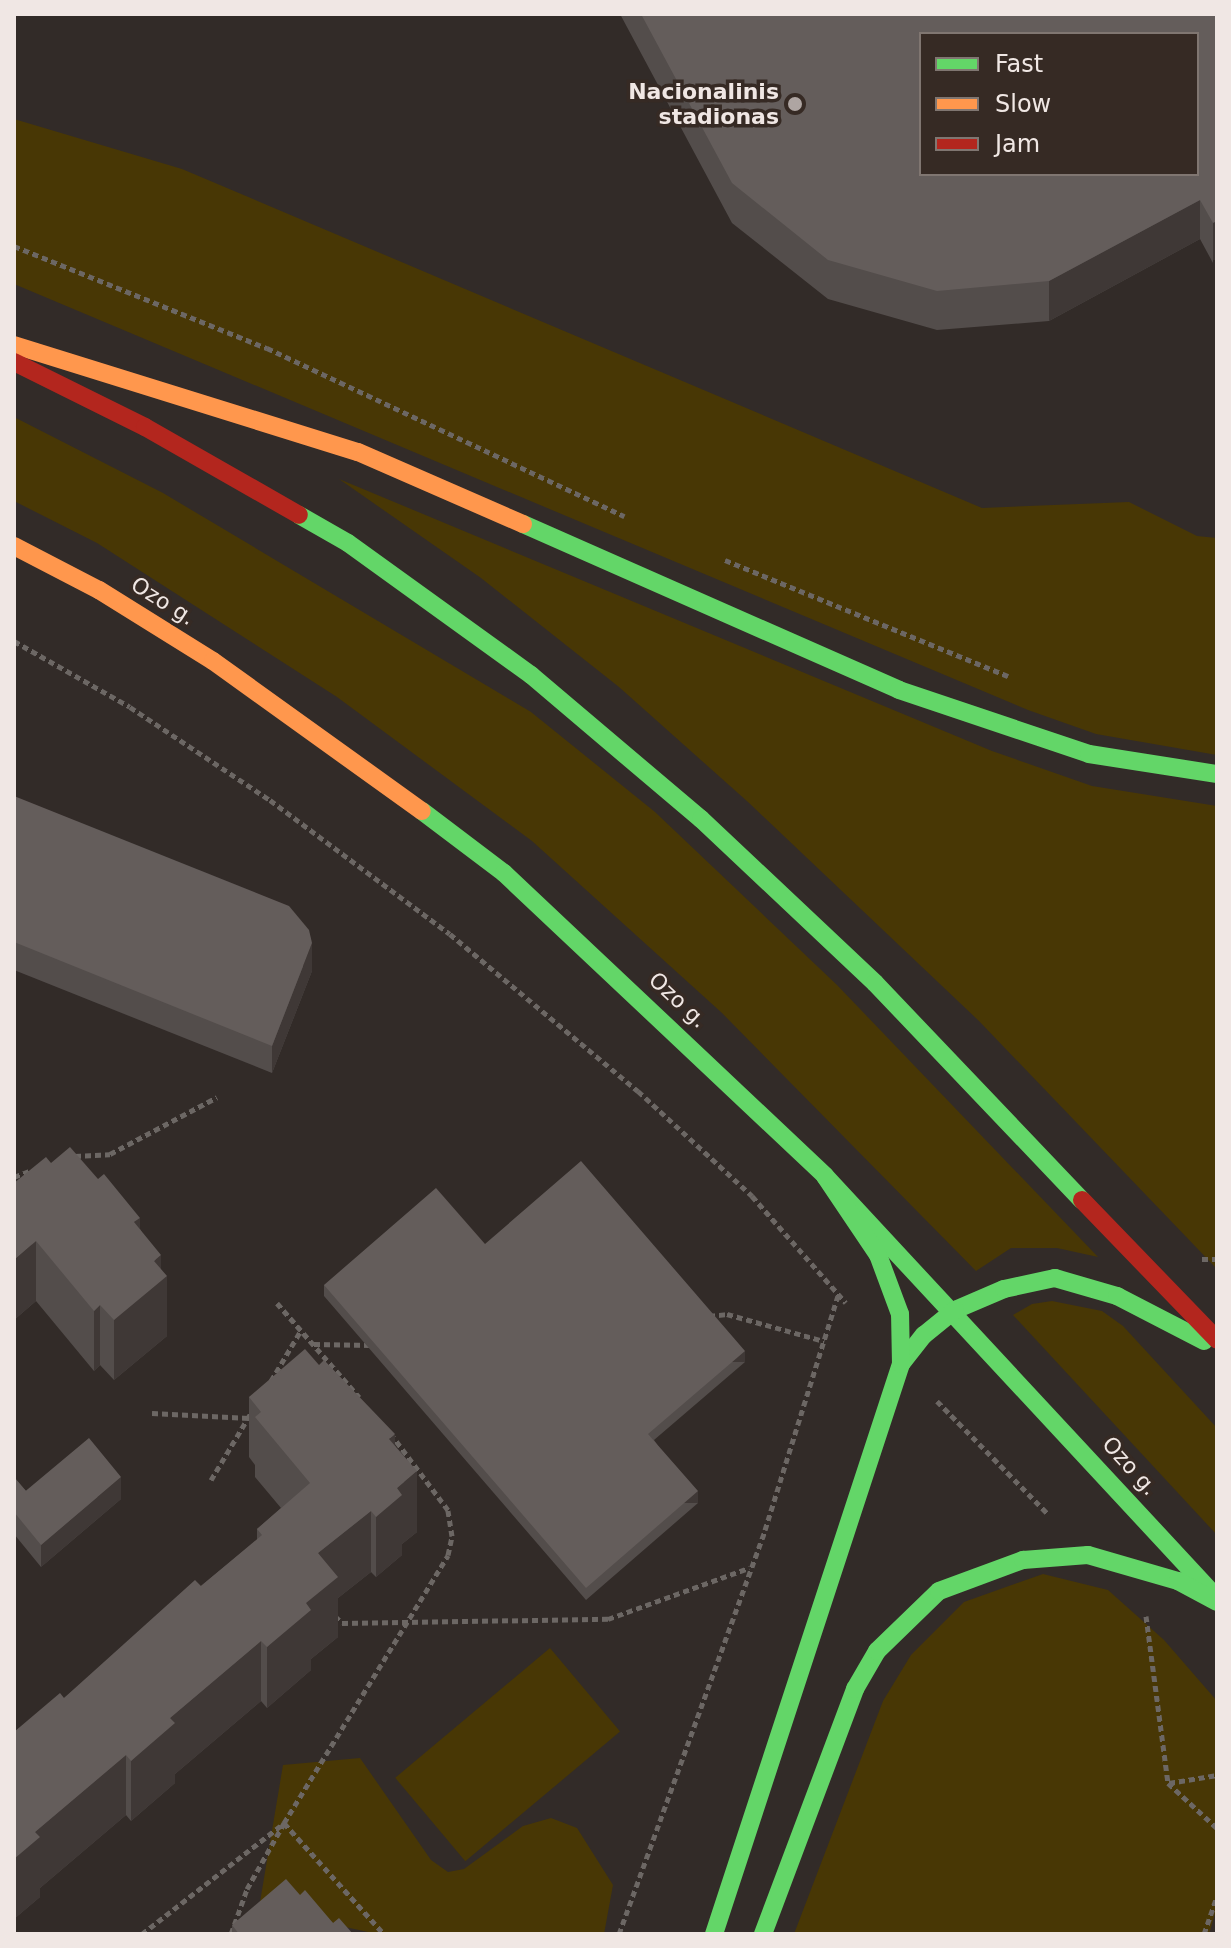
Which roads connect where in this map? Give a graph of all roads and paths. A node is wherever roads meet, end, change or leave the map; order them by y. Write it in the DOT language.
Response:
graph roads {
  1 [pos="14,246"];
  2 [pos="14,345"];
  3 [pos="14,362"];
  4 [pos="633,520"];
  5 [pos="14,546"];
  6 [pos="719,558"];
  7 [pos="14,641"];
  8 [pos="1021,681"];
  9 [pos="1217,774"];
  10 [pos="217,1097"];
  11 [pos="63,1157"];
  12 [pos="39,1167"];
  13 [pos="825,1176"];
  14 [pos="14,1177"];
  15 [pos="839,1295"];
  16 [pos="277,1303"];
  17 [pos="849,1307"];
  18 [pos="955,1310"];
  19 [pos="696,1318"];
  20 [pos="301,1330"];
  21 [pos="1217,1340"];
  22 [pos="824,1341"];
  23 [pos="313,1344"];
  24 [pos="375,1345"];
  25 [pos="1217,1348"];
  26 [pos="901,1364"];
  27 [pos="264,1393"];
  28 [pos="256,1405"];
  29 [pos="366,1405"];
  30 [pos="152,1413"];
  31 [pos="249,1418"];
  32 [pos="387,1429"];
  33 [pos="211,1480"];
  34 [pos="1055,1556"];
  35 [pos="750,1567"];
  36 [pos="1217,1600"];
  37 [pos="327,1607"];
  38 [pos="1145,1609"];
  39 [pos="411,1622"];
  40 [pos="1217,1775"];
  41 [pos="1168,1783"];
  42 [pos="284,1823"];
  43 [pos="1217,1828"];
  44 [pos="1217,1897"];
  45 [pos="142,1934"];
  46 [pos="231,1934"];
  47 [pos="384,1934"];
  48 [pos="619,1934"];
  49 [pos="714,1934"];
  50 [pos="763,1934"];
  51 [pos="1204,1934"];
  1 -- 4 [label="path"];
  2 -- 9 [label="main road"];
  3 -- 21 [label="main road"];
  5 -- 13 [label="main road, Ozo g."];
  6 -- 8 [label="path"];
  7 -- 15 [label="path"];
  10 -- 11 [label="path"];
  12 -- 14 [label="path"];
  13 -- 18 [label="main road, Ozo g."];
  13 -- 26 [label="main road"];
  15 -- 17 [label="path"];
  15 -- 22 [label="path"];
  16 -- 20 [label="path"];
  18 -- 25 [label="main road"];
  18 -- 26 [label="main road"];
  18 -- 36 [label="main road, Ozo g."];
  19 -- 22 [label="path"];
  20 -- 23 [label="path"];
  20 -- 27 [label="path"];
  22 -- 35 [label="path"];
  23 -- 24 [label="path"];
  23 -- 29 [label="path"];
  26 -- 34 [label="path"];
  26 -- 49 [label="main road"];
  28 -- 31 [label="path"];
  30 -- 31 [label="path"];
  31 -- 33 [label="path"];
  32 -- 39 [label="path"];
  34 -- 36 [label="main road"];
  34 -- 50 [label="main road"];
  35 -- 39 [label="path"];
  35 -- 48 [label="path"];
  37 -- 39 [label="path"];
  38 -- 41 [label="path"];
  39 -- 42 [label="path"];
  40 -- 41 [label="path"];
  41 -- 43 [label="path"];
  42 -- 45 [label="path"];
  42 -- 46 [label="path"];
  42 -- 47 [label="path"];
  44 -- 51 [label="path"];
}
